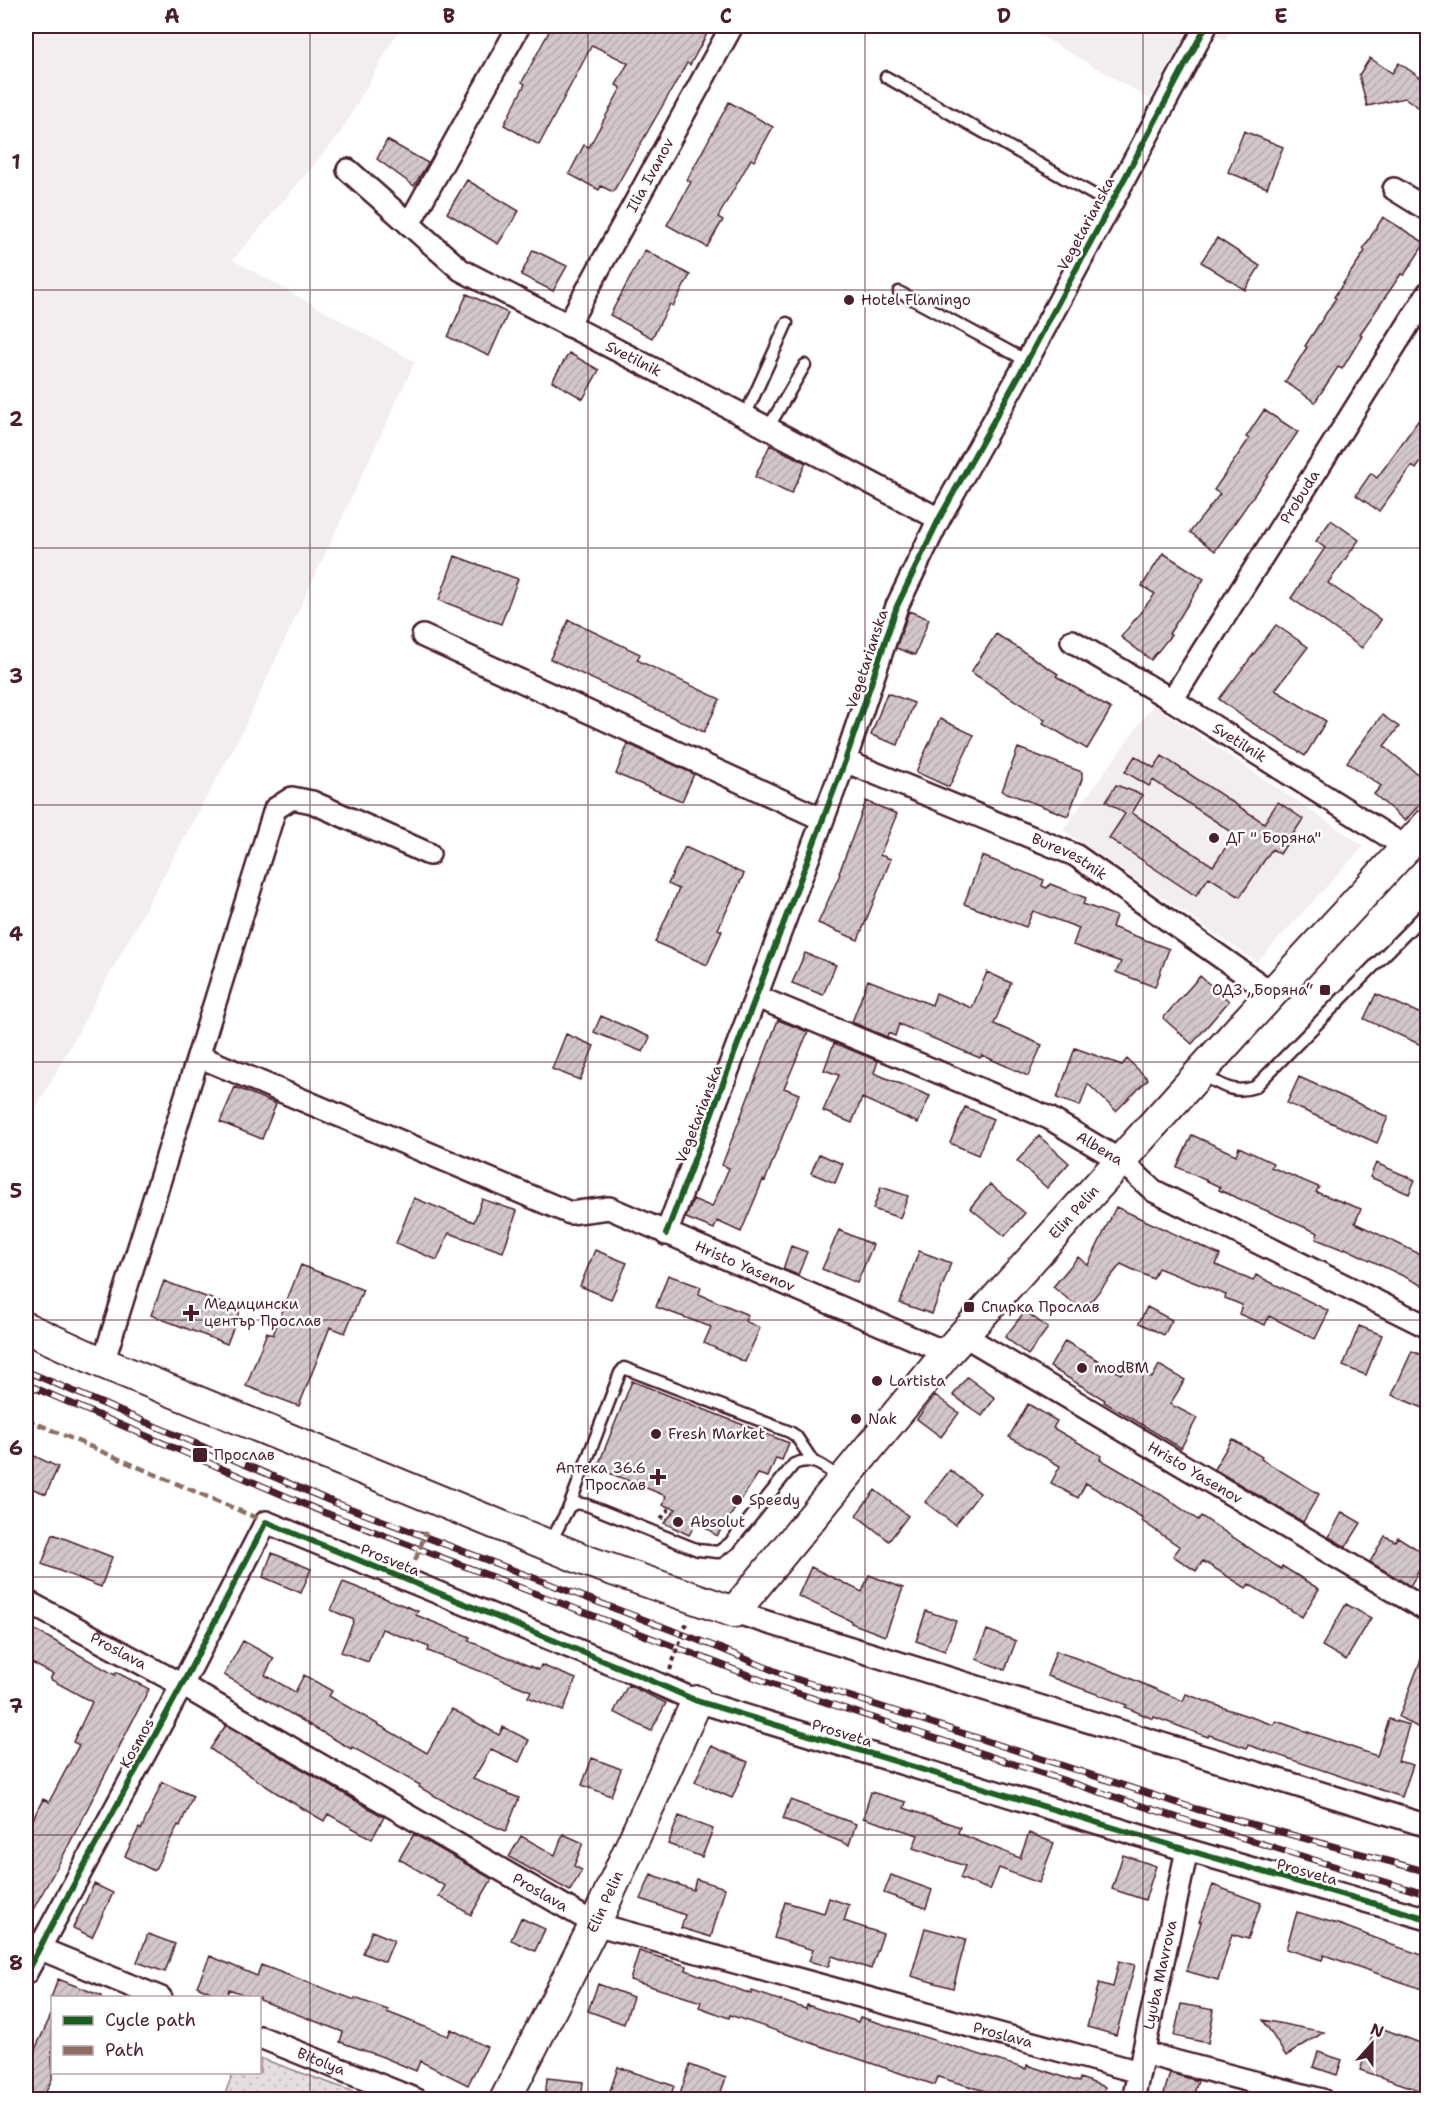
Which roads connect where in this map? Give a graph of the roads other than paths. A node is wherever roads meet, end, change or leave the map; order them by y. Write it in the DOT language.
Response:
graph roads {
  1 [pos="519,26"];
  2 [pos="732,26"];
  3 [pos="1206,26"];
  4 [pos="886,77"];
  5 [pos="348,170"];
  6 [pos="1394,189"];
  7 [pos="1110,204"];
  8 [pos="1428,210"];
  9 [pos="409,224"];
  10 [pos="899,292"];
  11 [pos="1428,293"];
  12 [pos="787,323"];
  13 [pos="568,325"];
  14 [pos="1027,360"];
  15 [pos="805,365"];
  16 [pos="745,416"];
  17 [pos="768,428"];
  18 [pos="939,519"];
  19 [pos="423,636"];
  20 [pos="1072,641"];
  21 [pos="1172,700"];
  22 [pos="845,761"];
  23 [pos="822,819"];
  24 [pos="1428,824"];
  25 [pos="1407,848"];
  26 [pos="429,854"];
  27 [pos="1428,911"];
  28 [pos="1272,993"];
  29 [pos="757,997"];
  30 [pos="198,1056"];
  31 [pos="1200,1073"];
  32 [pos="1121,1161"];
  33 [pos="666,1234"];
  34 [pos="1428,1327"];
  35 [pos="26,1328"];
  36 [pos="955,1344"];
  37 [pos="103,1363"];
  38 [pos="812,1460"];
  39 [pos="842,1480"];
  40 [pos="569,1507"];
  41 [pos="266,1522"];
  42 [pos="549,1546"];
  43 [pos="26,1601"];
  44 [pos="1428,1611"];
  45 [pos="734,1612"];
  46 [pos="182,1685"];
  47 [pos="697,1701"];
  48 [pos="1428,1826"];
  49 [pos="1187,1850"];
  50 [pos="1428,1919"];
  51 [pos="595,1924"];
  52 [pos="32,1946"];
  53 [pos="26,1974"];
  54 [pos="156,1996"];
  55 [pos="261,2037"];
  56 [pos="1141,2063"];
  57 [pos="417,2100"];
  58 [pos="505,2100"];
  59 [pos="1133,2100"];
  60 [pos="1322,2100"];
  1 -- 9 [label="street"];
  2 -- 13 [label="street, Ilia Ivanov"];
  3 -- 7 [label="street, Vegetarianska"];
  4 -- 7 [label="lane"];
  5 -- 9 [label="street, Svetilnik"];
  6 -- 8 [label="street"];
  7 -- 14 [label="street, Vegetarianska"];
  9 -- 13 [label="street, Svetilnik"];
  10 -- 14 [label="lane"];
  11 -- 21 [label="street, Probuda"];
  12 -- 16 [label="lane"];
  13 -- 16 [label="street, Svetilnik"];
  14 -- 18 [label="street, Vegetarianska"];
  15 -- 17 [label="lane"];
  16 -- 17 [label="street, Svetilnik"];
  17 -- 18 [label="street, Svetilnik"];
  18 -- 22 [label="street, Vegetarianska"];
  19 -- 23 [label="street"];
  20 -- 21 [label="street, Svetilnik"];
  21 -- 25 [label="street, Svetilnik"];
  22 -- 23 [label="street, Vegetarianska"];
  22 -- 28 [label="street, Burevestnik"];
  23 -- 29 [label="street, Vegetarianska"];
  24 -- 25 [label="street, Elin Pelin"];
  25 -- 28 [label="street, Elin Pelin"];
  26 -- 30 [label="street"];
  27 -- 31 [label="lane"];
  28 -- 31 [label="street, Elin Pelin"];
  29 -- 32 [label="street, Albena"];
  29 -- 33 [label="street, Vegetarianska"];
  30 -- 33 [label="street, Hristo Yasenov"];
  30 -- 37 [label="street"];
  31 -- 32 [label="street, Elin Pelin"];
  32 -- 34 [label="street, Albena"];
  32 -- 36 [label="street, Elin Pelin"];
  33 -- 36 [label="street, Hristo Yasenov"];
  35 -- 37 [label="street"];
  36 -- 39 [label="street, Elin Pelin"];
  36 -- 44 [label="street, Hristo Yasenov"];
  37 -- 42 [label="street"];
  38 -- 39 [label="lane"];
  38 -- 40 [label="lane"];
  38 -- 40 [label="lane"];
  39 -- 45 [label="street, Elin Pelin"];
  40 -- 42 [label="lane"];
  41 -- 46 [label="street, Kosmos"];
  41 -- 47 [label="street, Prosveta"];
  42 -- 45 [label="street"];
  43 -- 46 [label="street, Proslava"];
  45 -- 48 [label="street"];
  46 -- 51 [label="street, Proslava"];
  46 -- 52 [label="street, Kosmos"];
  47 -- 49 [label="street, Prosveta"];
  47 -- 51 [label="street, Elin Pelin"];
  49 -- 50 [label="street, Prosveta"];
  49 -- 56 [label="street, Lyuba Mavrova"];
  51 -- 56 [label="street, Proslava"];
  51 -- 58 [label="street, Elin Pelin"];
  52 -- 53 [label="street, Kosmos"];
  52 -- 54 [label="street"];
  55 -- 57 [label="street, Bitolya"];
  56 -- 59 [label="street, Lyuba Mavrova"];
  56 -- 60 [label="street, Proslava"];
}
